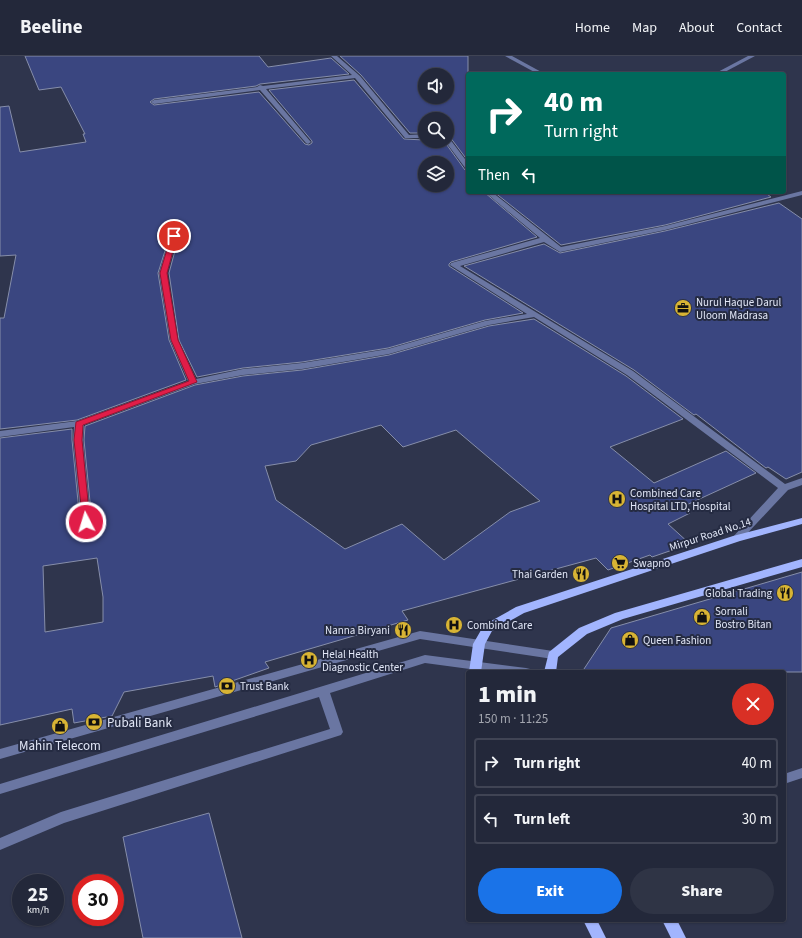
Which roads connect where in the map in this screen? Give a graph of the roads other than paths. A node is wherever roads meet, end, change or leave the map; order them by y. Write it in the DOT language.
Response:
graph roads {
  1 [pos="334,56"];
  2 [pos="508,56"];
  3 [pos="752,56"];
  4 [pos="538,72"];
  5 [pos="720,72"];
  6 [pos="356,76"];
  7 [pos="260,87"];
  8 [pos="154,102"];
  9 [pos="418,136"];
  10 [pos="308,142"];
  11 [pos="454,148"];
  12 [pos="466,165"];
  13 [pos="802,193"];
  14 [pos="490,194"];
  15 [pos="174,236"];
  16 [pos="545,240"];
  17 [pos="533,315"];
  18 [pos="193,382"];
  19 [pos="79,424"];
  20 [pos="0,434"];
  21 [pos="802,481"];
  22 [pos="784,488"];
  23 [pos="802,521"];
  24 [pos="86,522"];
  25 [pos="737,538"];
  26 [pos="802,562"];
  27 [pos="479,644"];
  28 [pos="553,655"];
  29 [pos="476,669"];
  30 [pos="493,670"];
  31 [pos="550,670"];
  32 [pos="323,691"];
  33 [pos="0,754"];
  34 [pos="802,773"];
  35 [pos="786,778"];
  36 [pos="0,789"];
  37 [pos="0,844"];
  38 [pos="591,922"];
  39 [pos="670,922"];
  40 [pos="599,938"];
  41 [pos="679,938"];
  1 -- 6 [label="street"];
  2 -- 4 [label="street"];
  3 -- 5 [label="street"];
  6 -- 7 [label="street"];
  6 -- 9 [label="street"];
  7 -- 8 [label="street"];
  7 -- 10 [label="street"];
  11 -- 12 [label="street"];
  13 -- 16 [label="street"];
  14 -- 16 [label="street"];
  15 -- 18 [label="street"];
  16 -- 17 [label="street"];
  17 -- 18 [label="street"];
  17 -- 22 [label="street"];
  18 -- 19 [label="street"];
  19 -- 20 [label="street"];
  19 -- 24 [label="street"];
  21 -- 22 [label="street"];
  22 -- 25 [label="street"];
  23 -- 25 [label="main road, Mirpur Road No.14"];
  25 -- 27 [label="main road, Mirpur Road No.14"];
  26 -- 28 [label="main road"];
  27 -- 28 [label="street"];
  27 -- 29 [label="main road"];
  27 -- 33 [label="street"];
  28 -- 31 [label="main road"];
  29 -- 30 [label="street"];
  29 -- 32 [label="street"];
  32 -- 36 [label="street"];
  32 -- 37 [label="street"];
  34 -- 35 [label="street"];
  38 -- 40 [label="main road"];
  39 -- 41 [label="main road"];
}
